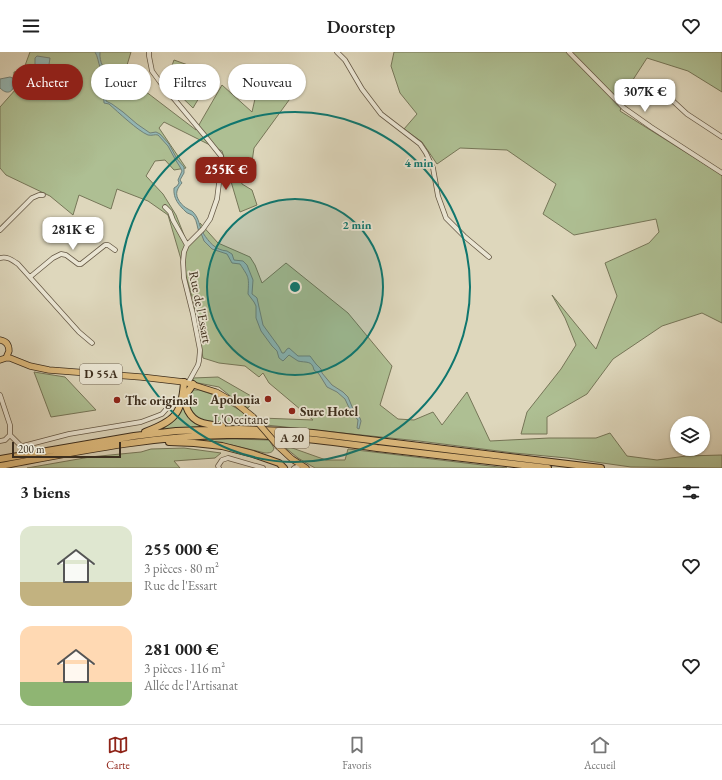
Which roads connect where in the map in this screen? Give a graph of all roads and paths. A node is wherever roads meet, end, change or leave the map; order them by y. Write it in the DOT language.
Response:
graph roads {
  1 [pos="149,52"];
  2 [pos="337,52"];
  3 [pos="569,52"];
  4 [pos="674,102"];
  5 [pos="722,137"];
  6 [pos="722,173"];
  7 [pos="43,195"];
  8 [pos="165,207"];
  9 [pos="0,230"];
  10 [pos="187,245"];
  11 [pos="116,250"];
  12 [pos="1,256"];
  13 [pos="489,257"];
  14 [pos="30,277"];
  15 [pos="0,340"];
  16 [pos="92,343"];
  17 [pos="9,351"];
  18 [pos="2,360"];
  19 [pos="19,361"];
  20 [pos="188,383"];
  21 [pos="0,395"];
  22 [pos="170,405"];
  23 [pos="239,429"];
  24 [pos="10,435"];
  25 [pos="134,436"];
  26 [pos="152,440"];
  27 [pos="0,441"];
  28 [pos="0,459"];
  29 [pos="0,466"];
  30 [pos="303,467"];
  31 [pos="219,468"];
  32 [pos="263,468"];
  33 [pos="284,468"];
  34 [pos="294,468"];
  35 [pos="548,468"];
  36 [pos="601,468"];
  1 -- 10 [label="street"];
  2 -- 13 [label="street"];
  3 -- 6 [label="street"];
  4 -- 5 [label="street"];
  7 -- 9 [label="street"];
  8 -- 10 [label="street"];
  10 -- 20 [label="street, Rue de l'Essart"];
  11 -- 14 [label="street"];
  12 -- 14 [label="street"];
  14 -- 16 [label="street"];
  15 -- 17 [label="main road"];
  17 -- 18 [label="main road"];
  17 -- 19 [label="main road, D 55A"];
  18 -- 19 [label="main road, D 55A"];
  19 -- 20 [label="main road, D 55A"];
  20 -- 23 [label="highway"];
  20 -- 25 [label="highway"];
  20 -- 30 [label="main road, D 55A, bridge"];
  21 -- 24 [label="street"];
  22 -- 24 [label="street"];
  23 -- 25 [label="highway, L'Occitane / A 20"];
  23 -- 36 [label="highway, L'Occitane / A 20"];
  24 -- 27 [label="street"];
  25 -- 28 [label="highway, L'Occitane / A 20"];
  26 -- 29 [label="highway, L'Occitane / A 20"];
  26 -- 33 [label="highway"];
  26 -- 35 [label="highway, L'Occitane / A 20"];
  30 -- 34 [label="street"];
  31 -- 32 [label="street"];
}
